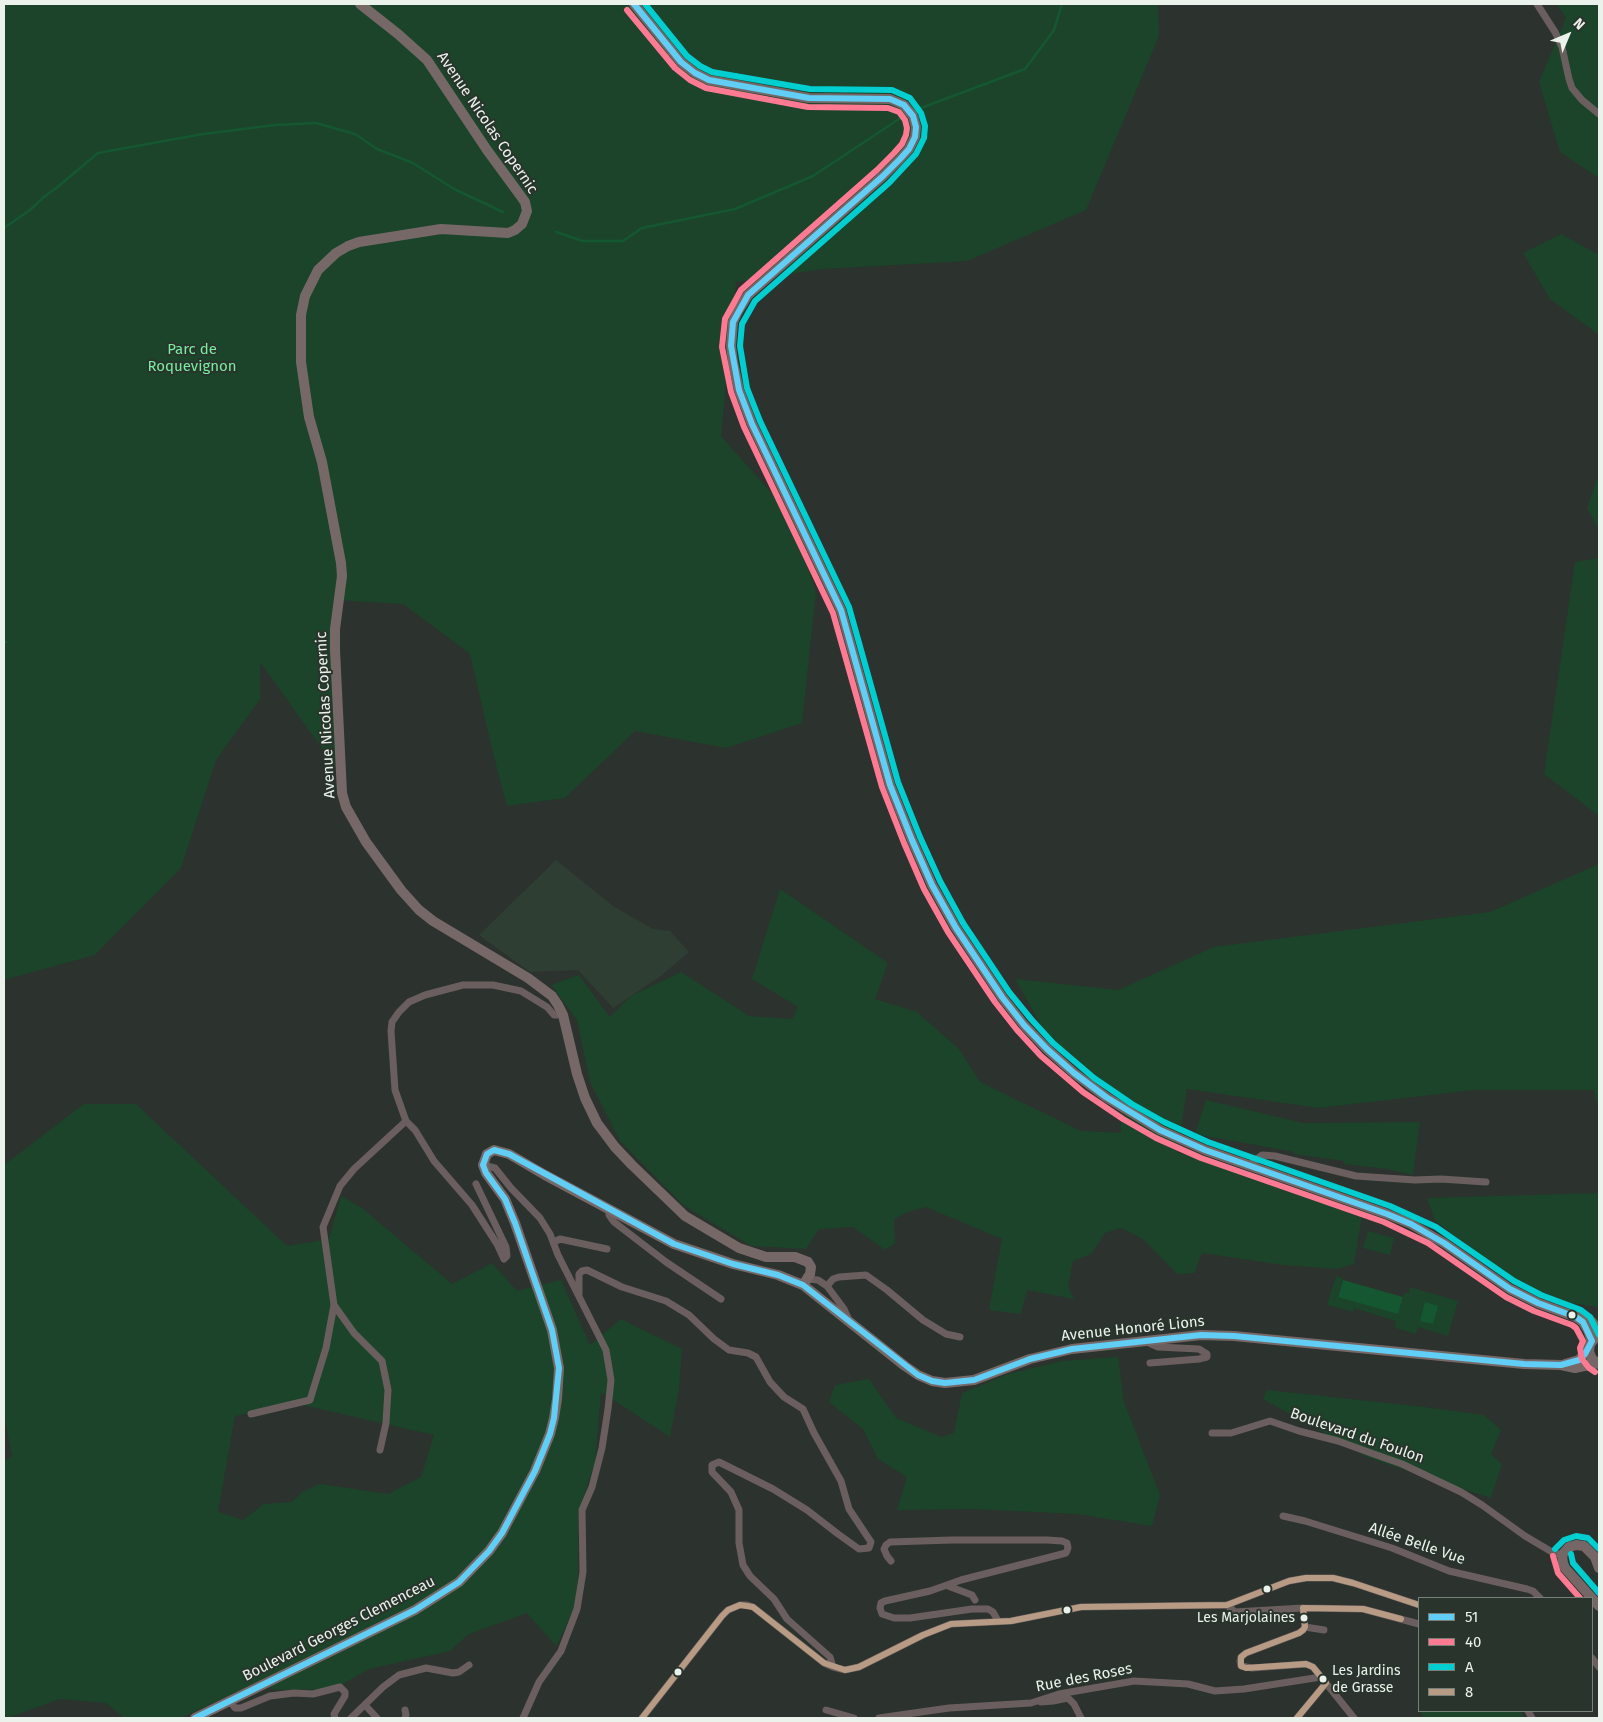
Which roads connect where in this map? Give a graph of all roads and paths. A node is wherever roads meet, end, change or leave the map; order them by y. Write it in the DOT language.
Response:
graph roads {
  1 [pos="360,4"];
  2 [pos="634,4"];
  3 [pos="1537,4"];
  4 [pos="1599,114"];
  5 [pos="563,1015"];
  6 [pos="406,1121"];
  7 [pos="483,1165"];
  8 [pos="1249,1165"];
  9 [pos="1486,1182"];
  10 [pos="476,1184"];
  11 [pos="610,1210"];
  12 [pos="554,1242"];
  13 [pos="608,1249"];
  14 [pos="805,1282"];
  15 [pos="827,1286"];
  16 [pos="579,1294"];
  17 [pos="721,1299"];
  18 [pos="334,1305"];
  19 [pos="1552,1308"];
  20 [pos="849,1320"];
  21 [pos="1599,1330"];
  22 [pos="960,1337"];
  23 [pos="1144,1340"];
  24 [pos="1593,1342"];
  25 [pos="1150,1363"];
  26 [pos="1599,1364"];
  27 [pos="1561,1365"];
  28 [pos="251,1414"];
  29 [pos="1212,1433"];
  30 [pos="380,1450"];
  31 [pos="1283,1516"];
  32 [pos="1562,1555"];
  33 [pos="891,1561"];
  34 [pos="1599,1568"];
  35 [pos="948,1586"];
  36 [pos="1539,1597"];
  37 [pos="1591,1597"];
  38 [pos="975,1600"];
  39 [pos="1227,1605"];
  40 [pos="1418,1605"];
  41 [pos="1303,1608"];
  42 [pos="998,1621"];
  43 [pos="1418,1624"];
  44 [pos="1305,1627"];
  45 [pos="1324,1630"];
  46 [pos="469,1665"];
  47 [pos="833,1667"];
  48 [pos="1323,1680"];
  49 [pos="230,1701"];
  50 [pos="1031,1702"];
  51 [pos="365,1705"];
  52 [pos="826,1710"];
  53 [pos="195,1718"];
  54 [pos="335,1718"];
  55 [pos="351,1718"];
  56 [pos="377,1718"];
  57 [pos="523,1718"];
  58 [pos="642,1718"];
  59 [pos="854,1718"];
  60 [pos="879,1718"];
  61 [pos="1081,1718"];
  62 [pos="1298,1718"];
  63 [pos="1354,1718"];
  1 -- 5 [label="main road, Avenue Nicolas Copernic"];
  2 -- 8 [label="main road"];
  3 -- 4 [label="street"];
  5 -- 6 [label="street"];
  5 -- 14 [label="main road, Avenue Nicolas Copernic"];
  6 -- 10 [label="street"];
  6 -- 18 [label="street"];
  7 -- 11 [label="main road"];
  7 -- 12 [label="street"];
  7 -- 49 [label="main road, Boulevard Georges Clemenceau"];
  8 -- 9 [label="street"];
  8 -- 19 [label="main road"];
  11 -- 14 [label="main road"];
  11 -- 17 [label="street"];
  12 -- 13 [label="street"];
  12 -- 16 [label="street"];
  14 -- 15 [label="street"];
  14 -- 20 [label="main road, Avenue Honoré Lions"];
  15 -- 20 [label="street"];
  15 -- 22 [label="street"];
  16 -- 47 [label="street"];
  16 -- 57 [label="street"];
  18 -- 28 [label="street"];
  18 -- 30 [label="street"];
  19 -- 21 [label="main road"];
  19 -- 24 [label="main road"];
  20 -- 23 [label="main road, Avenue Honoré Lions"];
  23 -- 25 [label="street"];
  23 -- 27 [label="main road, Avenue Honoré Lions"];
  24 -- 26 [label="main road"];
  24 -- 27 [label="main road, Avenue Honoré Lions"];
  26 -- 27 [label="main road, Avenue Honoré Lions"];
  29 -- 32 [label="street, Boulevard du Foulon"];
  31 -- 36 [label="street, Allée Belle Vue"];
  32 -- 34 [label="main road"];
  32 -- 37 [label="main road"];
  33 -- 35 [label="street"];
  35 -- 38 [label="street"];
  35 -- 42 [label="street"];
  39 -- 40 [label="street"];
  39 -- 41 [label="street"];
  39 -- 42 [label="street"];
  41 -- 43 [label="street"];
  41 -- 44 [label="street"];
  42 -- 47 [label="street"];
  44 -- 45 [label="street"];
  44 -- 48 [label="street"];
  46 -- 51 [label="street"];
  47 -- 58 [label="street"];
  48 -- 50 [label="street, Rue des Roses"];
  48 -- 62 [label="street"];
  48 -- 63 [label="street"];
  49 -- 53 [label="main road, Boulevard Georges Clemenceau"];
  49 -- 54 [label="street"];
  50 -- 60 [label="street, Rue des Roses"];
  50 -- 61 [label="street, Rue des Roses"];
  51 -- 55 [label="street"];
  51 -- 56 [label="street"];
  52 -- 59 [label="street"];
}
